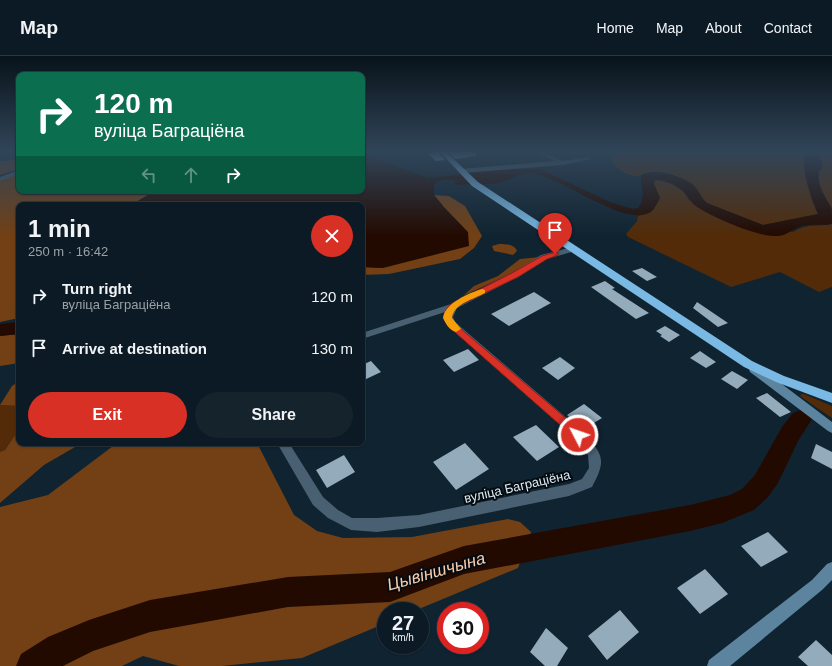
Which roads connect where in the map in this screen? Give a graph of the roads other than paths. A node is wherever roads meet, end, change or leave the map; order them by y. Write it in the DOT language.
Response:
graph roads {
  1 [pos="470,179"];
  2 [pos="572,249"];
  3 [pos="454,306"];
  4 [pos="365,335"];
  5 [pos="748,364"];
  6 [pos="832,398"];
  7 [pos="832,428"];
  8 [pos="285,446"];
  9 [pos="832,569"];
  10 [pos="715,666"];
  1 -- 2 [label="highway"];
  2 -- 3 [label="street"];
  2 -- 5 [label="highway"];
  3 -- 4 [label="street"];
  3 -- 8 [label="street, вуліца Баграціёна"];
  5 -- 6 [label="highway"];
  5 -- 7 [label="street"];
  9 -- 10 [label="street"];
}
